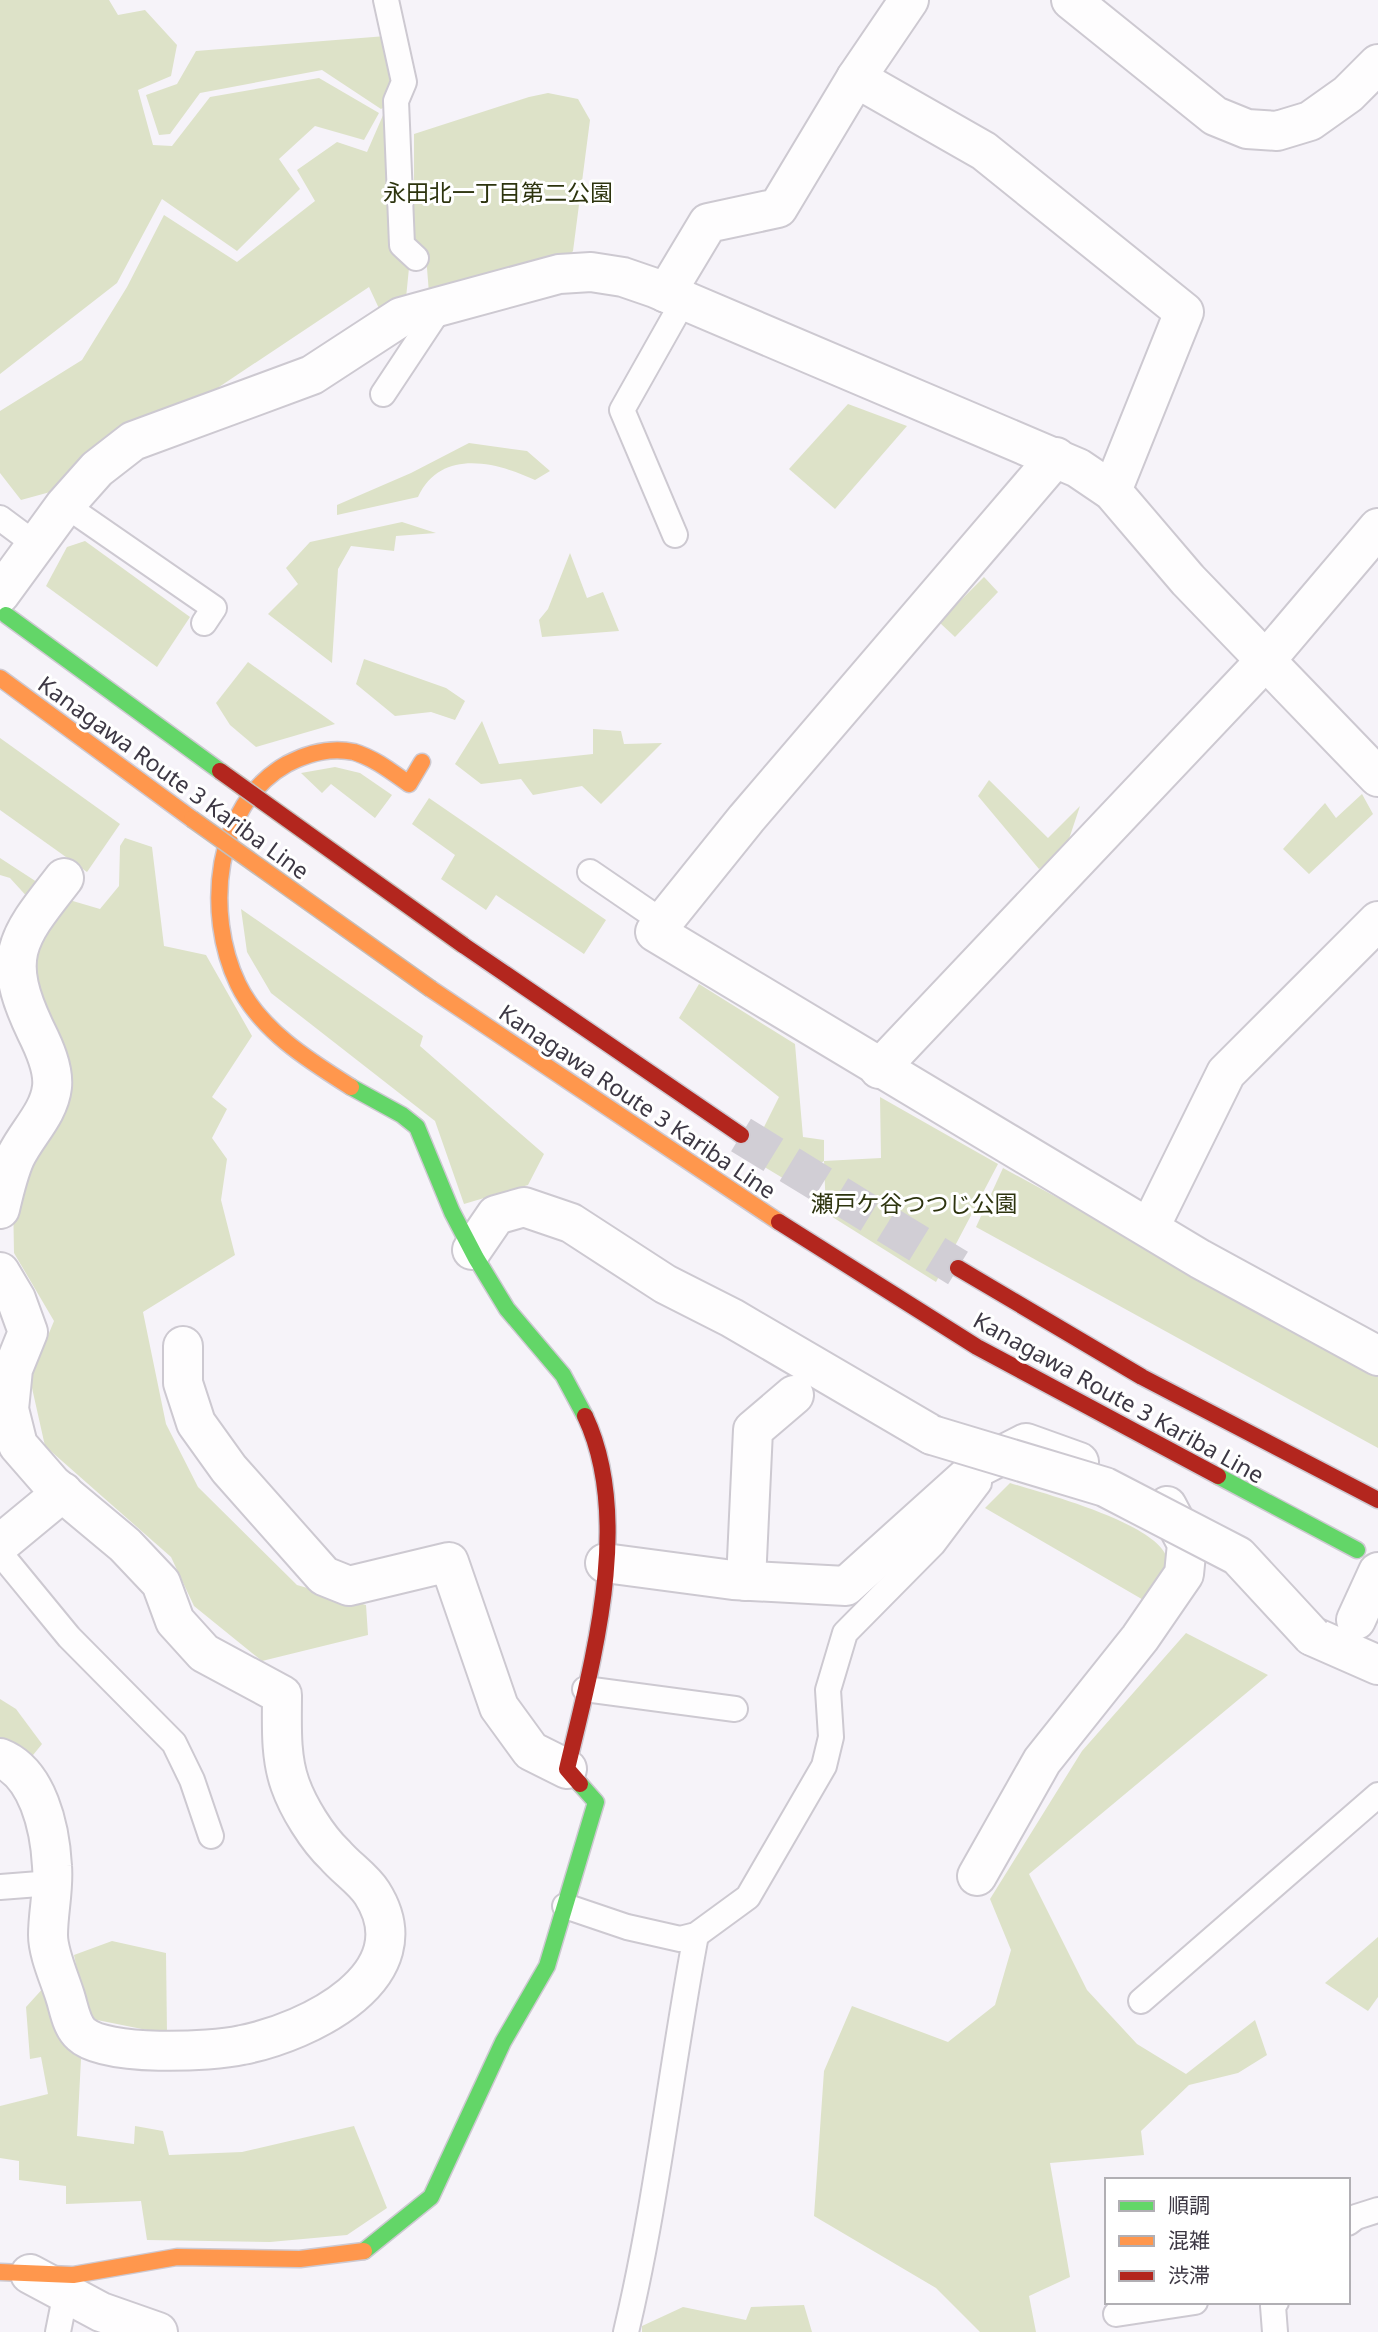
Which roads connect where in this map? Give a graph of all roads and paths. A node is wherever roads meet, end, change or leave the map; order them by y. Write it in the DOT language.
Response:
graph roads {
  1 [pos="386,0"];
  2 [pos="909,0"];
  3 [pos="1071,0"];
  4 [pos="1378,64"];
  5 [pos="856,78"];
  6 [pos="416,258"];
  7 [pos="675,297"];
  8 [pos="442,305"];
  9 [pos="383,394"];
  10 [pos="1056,457"];
  11 [pos="1112,491"];
  12 [pos="65,505"];
  13 [pos="0,518"];
  14 [pos="1378,528"];
  15 [pos="675,535"];
  16 [pos="35,544"];
  17 [pos="3,605"];
  18 [pos="204,623"];
  19 [pos="1266,660"];
  20 [pos="0,678"];
  21 [pos="422,762"];
  22 [pos="1378,777"];
  23 [pos="590,872"];
  24 [pos="64,878"];
  25 [pos="1378,921"];
  26 [pos="663,922"];
  27 [pos="878,1069"];
  28 [pos="741,1135"];
  29 [pos="0,1209"];
  30 [pos="1150,1227"];
  31 [pos="472,1251"];
  32 [pos="958,1268"];
  33 [pos="0,1272"];
  34 [pos="183,1346"];
  35 [pos="1378,1356"];
  36 [pos="794,1395"];
  37 [pos="992,1461"];
  38 [pos="63,1492"];
  39 [pos="1378,1500"];
  40 [pos="0,1544"];
  41 [pos="0,1553"];
  42 [pos="1367,1561"];
  43 [pos="605,1563"];
  44 [pos="746,1581"];
  45 [pos="1356,1620"];
  46 [pos="1378,1665"];
  47 [pos="585,1689"];
  48 [pos="735,1709"];
  49 [pos="0,1758"];
  50 [pos="567,1769"];
  51 [pos="1378,1795"];
  52 [pos="211,1836"];
  53 [pos="977,1876"];
  54 [pos="52,1883"];
  55 [pos="0,1887"];
  56 [pos="565,1906"];
  57 [pos="696,1935"];
  58 [pos="1141,2001"];
  59 [pos="1378,2210"];
  60 [pos="1350,2222"];
  61 [pos="15,2273"];
  62 [pos="65,2292"];
  63 [pos="1182,2304"];
  64 [pos="1266,2304"];
  65 [pos="1116,2314"];
  66 [pos="58,2332"];
  67 [pos="159,2332"];
  68 [pos="626,2332"];
  69 [pos="1275,2332"];
  1 -- 6 [label="lane"];
  2 -- 5 [label="street"];
  3 -- 4 [label="street"];
  5 -- 7 [label="street"];
  5 -- 11 [label="street"];
  7 -- 8 [label="street"];
  7 -- 10 [label="street"];
  7 -- 15 [label="lane"];
  8 -- 9 [label="lane"];
  8 -- 12 [label="street"];
  10 -- 11 [label="street"];
  10 -- 26 [label="street"];
  11 -- 19 [label="street"];
  12 -- 16 [label="street"];
  12 -- 18 [label="lane"];
  13 -- 16 [label="lane"];
  14 -- 19 [label="street"];
  16 -- 17 [label="street"];
  17 -- 28 [label="main road, Kanagawa Route 3 Kariba Line, bridge"];
  19 -- 22 [label="street"];
  19 -- 27 [label="street"];
  20 -- 42 [label="main road, Kanagawa Route 3 Kariba Line, bridge"];
  21 -- 31 [label="main road"];
  23 -- 26 [label="lane"];
  24 -- 29 [label="street"];
  25 -- 30 [label="street"];
  26 -- 27 [label="street"];
  27 -- 30 [label="street"];
  30 -- 35 [label="street"];
  31 -- 43 [label="main road"];
  31 -- 46 [label="street, bridge"];
  32 -- 39 [label="main road, Kanagawa Route 3 Kariba Line"];
  33 -- 38 [label="street"];
  34 -- 50 [label="street"];
  36 -- 44 [label="street"];
  37 -- 44 [label="street"];
  37 -- 53 [label="street"];
  37 -- 57 [label="lane"];
  38 -- 40 [label="street"];
  38 -- 54 [label="street"];
  41 -- 52 [label="lane"];
  42 -- 45 [label="street"];
  43 -- 44 [label="street"];
  43 -- 47 [label="main road"];
  47 -- 48 [label="lane"];
  47 -- 50 [label="main road"];
  49 -- 54 [label="street"];
  50 -- 56 [label="main road"];
  51 -- 58 [label="lane"];
  54 -- 55 [label="lane"];
  56 -- 57 [label="lane"];
  56 -- 61 [label="main road"];
  57 -- 68 [label="lane"];
  59 -- 60 [label="lane"];
  61 -- 62 [label="street"];
  62 -- 66 [label="lane"];
  62 -- 67 [label="street"];
  63 -- 65 [label="lane"];
  64 -- 69 [label="lane"];
}
